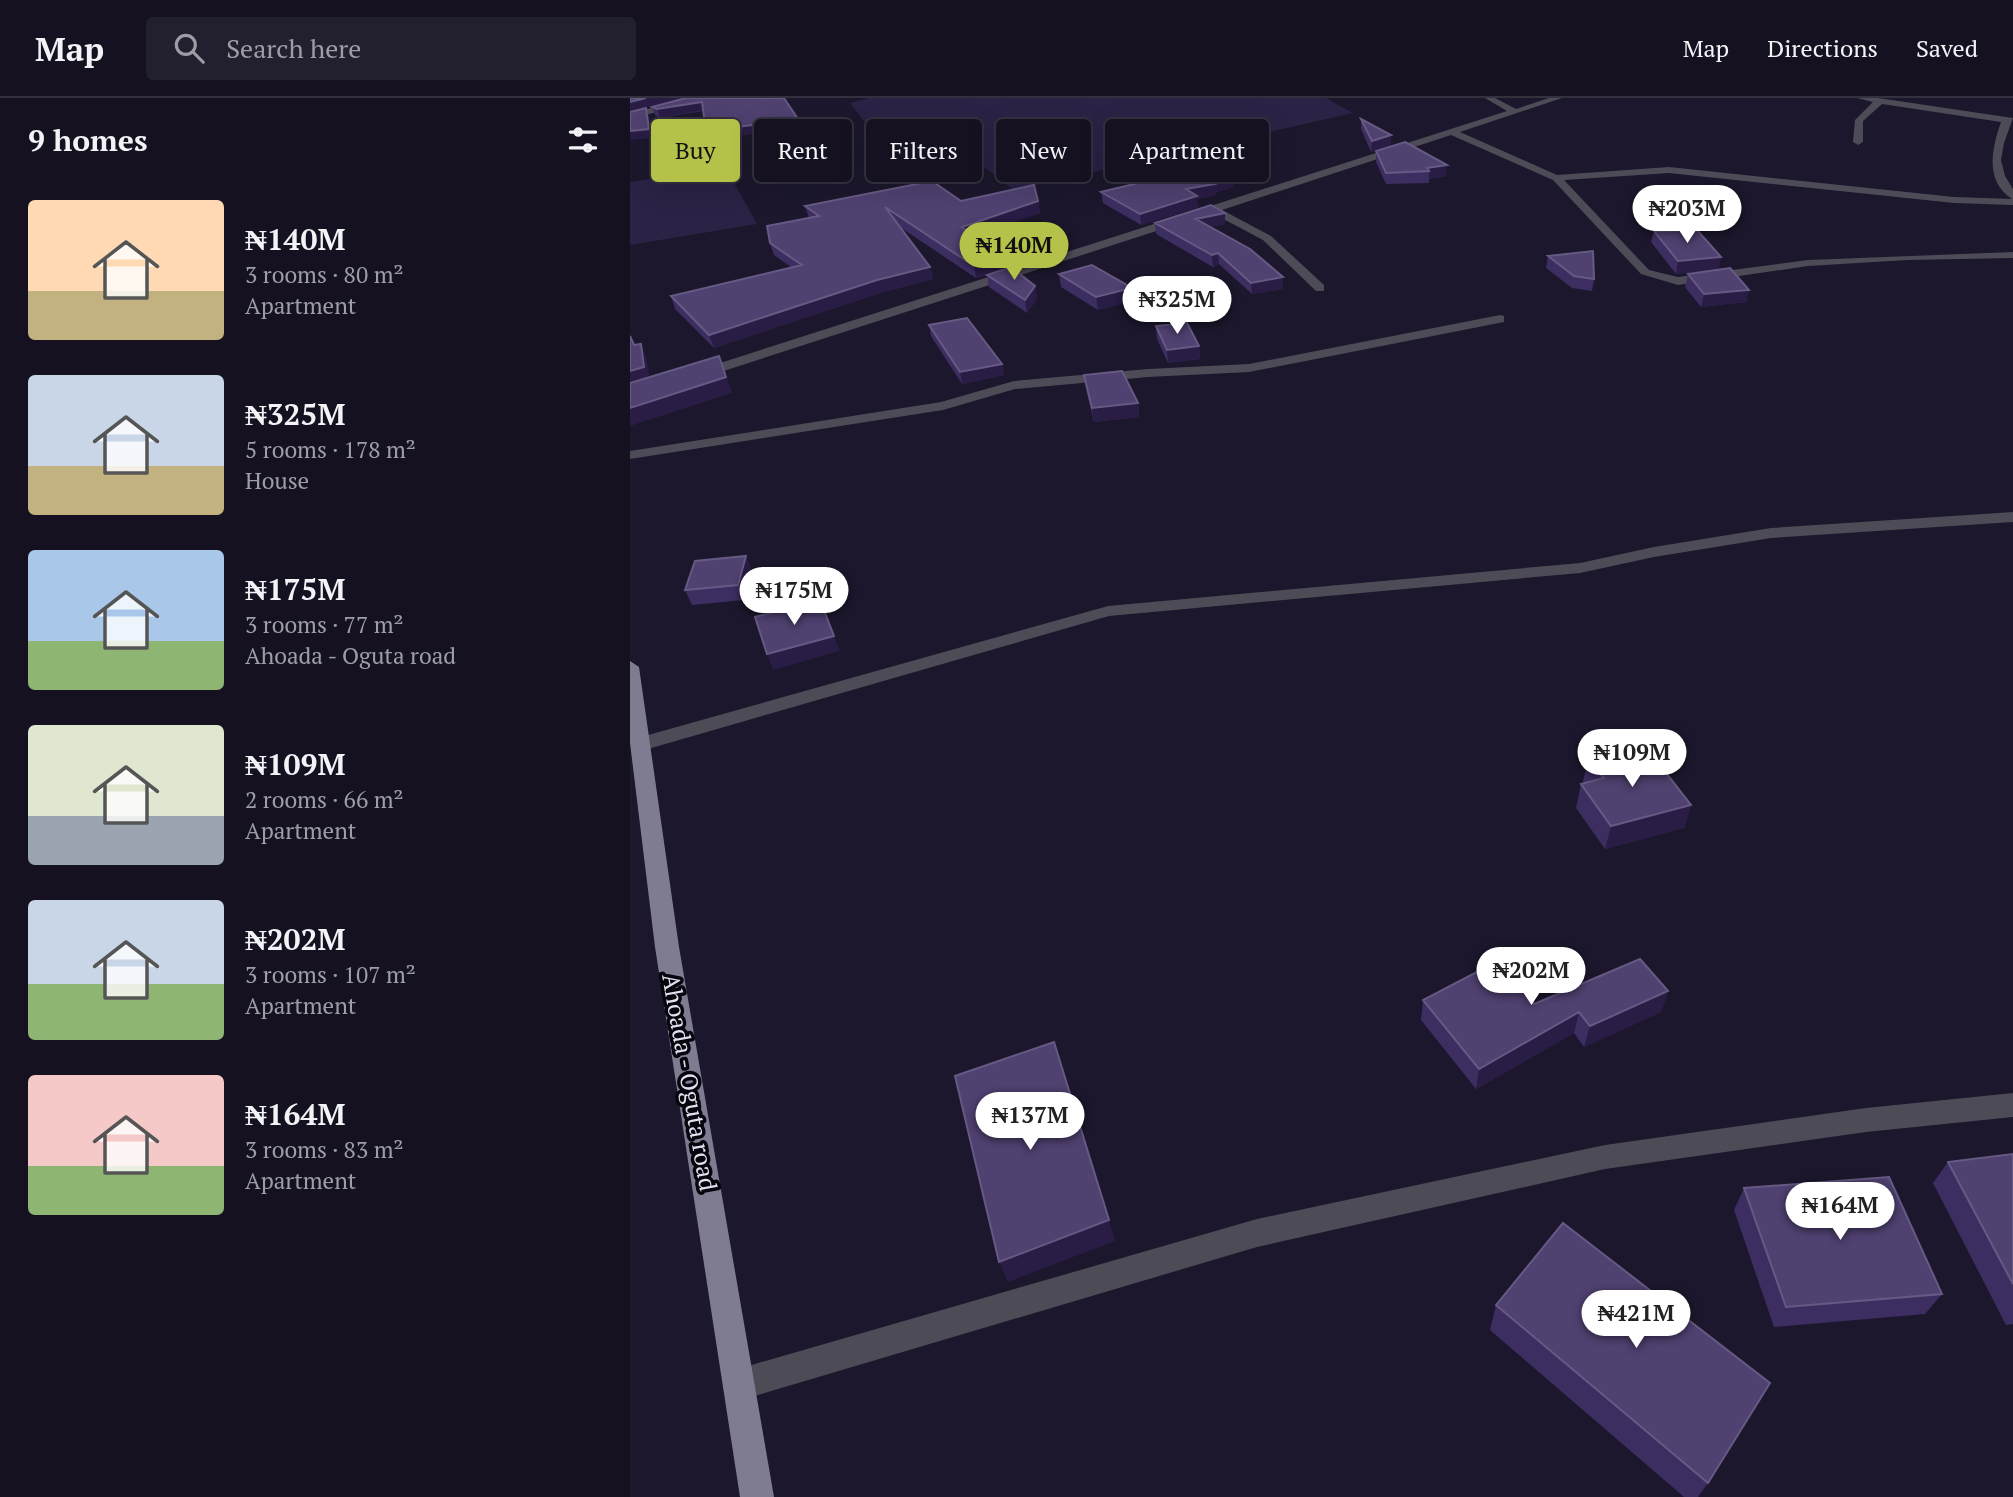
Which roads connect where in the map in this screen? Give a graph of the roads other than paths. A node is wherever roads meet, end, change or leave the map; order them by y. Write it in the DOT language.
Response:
graph roads {
  1 [pos="706,98"];
  2 [pos="1489,98"];
  3 [pos="1558,98"];
  4 [pos="1861,98"];
  5 [pos="1880,101"];
  6 [pos="1515,112"];
  7 [pos="630,116"];
  8 [pos="2009,121"];
  9 [pos="1454,133"];
  10 [pos="1858,142"];
  11 [pos="1556,178"];
  12 [pos="2013,196"];
  13 [pos="2013,202"];
  14 [pos="1214,210"];
  15 [pos="2013,256"];
  16 [pos="1320,288"];
  17 [pos="1500,319"];
  18 [pos="683,380"];
  19 [pos="630,455"];
  20 [pos="2013,517"];
  21 [pos="630,667"];
  22 [pos="641,744"];
  23 [pos="2013,1105"];
  24 [pos="741,1384"];
  25 [pos="757,1497"];
  1 -- 7 [label="street"];
  2 -- 6 [label="street"];
  3 -- 6 [label="street"];
  4 -- 5 [label="street"];
  5 -- 8 [label="street"];
  5 -- 10 [label="street"];
  6 -- 9 [label="street"];
  8 -- 12 [label="street"];
  9 -- 11 [label="street"];
  9 -- 14 [label="street"];
  11 -- 13 [label="street"];
  11 -- 15 [label="street"];
  14 -- 16 [label="street"];
  14 -- 18 [label="street"];
  17 -- 19 [label="street"];
  20 -- 22 [label="street"];
  21 -- 22 [label="main road, Ahoada - Oguta road"];
  22 -- 24 [label="main road, Ahoada - Oguta road"];
  23 -- 24 [label="street"];
  24 -- 25 [label="main road, Ahoada - Oguta road"];
}
